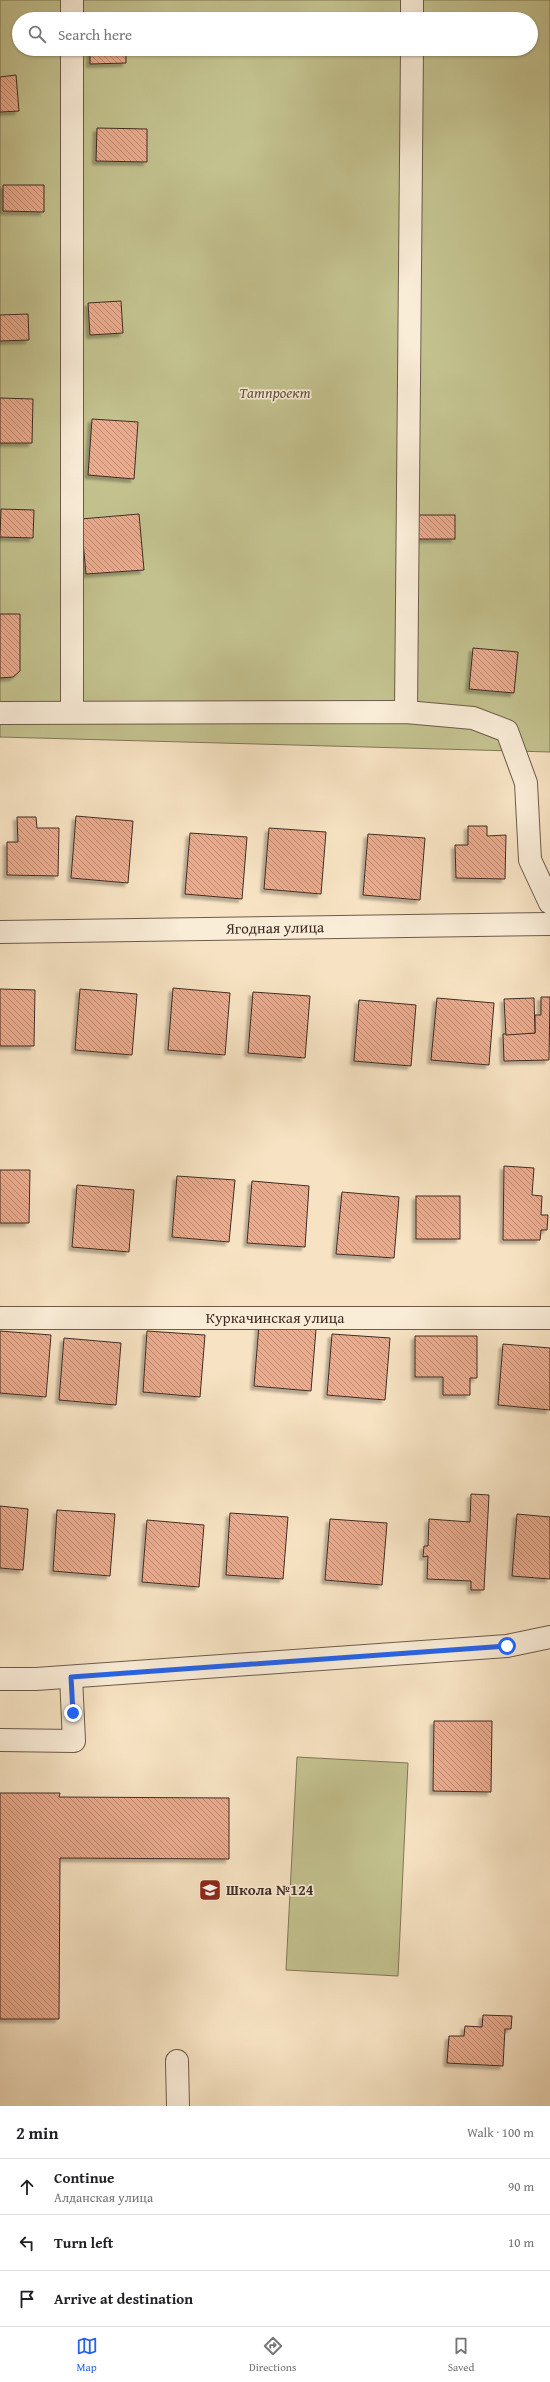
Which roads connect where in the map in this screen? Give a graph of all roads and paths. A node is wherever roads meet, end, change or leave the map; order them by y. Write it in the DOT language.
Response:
graph roads {
  1 [pos="72,0"];
  2 [pos="412,0"];
  3 [pos="72,12"];
  4 [pos="412,12"];
  5 [pos="72,56"];
  6 [pos="412,56"];
  7 [pos="72,712"];
  8 [pos="406,712"];
  9 [pos="0,713"];
  10 [pos="550,903"];
  11 [pos="550,924"];
  12 [pos="0,932"];
  13 [pos="0,1318"];
  14 [pos="550,1318"];
  15 [pos="550,1637"];
  16 [pos="71,1677"];
  17 [pos="0,1679"];
  18 [pos="0,1740"];
  19 [pos="177,2061"];
  20 [pos="178,2106"];
  1 -- 3 [label="street"];
  2 -- 4 [label="street"];
  5 -- 7 [label="street"];
  6 -- 8 [label="street"];
  7 -- 8 [label="street"];
  7 -- 9 [label="street"];
  8 -- 10 [label="street"];
  11 -- 12 [label="street, Ягодная улица"];
  13 -- 14 [label="street, Куркачинская улица"];
  15 -- 16 [label="street"];
  16 -- 17 [label="street"];
  16 -- 18 [label="street"];
  19 -- 20 [label="street"];
}
